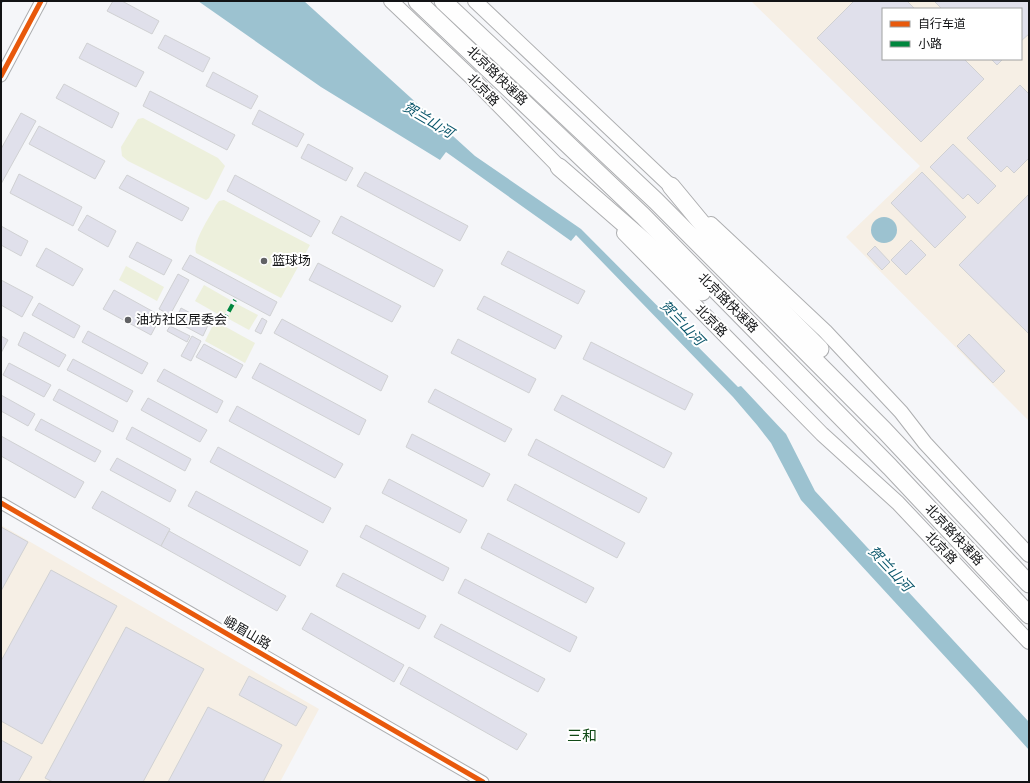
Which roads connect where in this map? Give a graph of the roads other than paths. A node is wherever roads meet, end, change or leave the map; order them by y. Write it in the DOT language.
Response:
graph roads {
  1 [pos="41,1"];
  2 [pos="391,1"];
  3 [pos="417,1"];
  4 [pos="443,1"];
  5 [pos="474,1"];
  6 [pos="1,76"];
  7 [pos="559,167"];
  8 [pos="671,186"];
  9 [pos="890,467"];
  10 [pos="941,492"];
  11 [pos="1,503"];
  12 [pos="1029,555"];
  13 [pos="1029,584"];
  14 [pos="1029,614"];
  15 [pos="1029,642"];
  16 [pos="483,782"];
  1 -- 6 [label="street"];
  2 -- 7 [label="main road, 北京路"];
  3 -- 9 [label="highway, 北京路快速路"];
  4 -- 10 [label="highway, 北京路快速路"];
  5 -- 8 [label="main road"];
  7 -- 9 [label="highway"];
  7 -- 15 [label="main road, 北京路"];
  8 -- 10 [label="highway"];
  8 -- 12 [label="main road"];
  9 -- 14 [label="highway, 北京路快速路"];
  10 -- 13 [label="highway, 北京路快速路"];
  11 -- 16 [label="street, 峨眉山路"];
}
